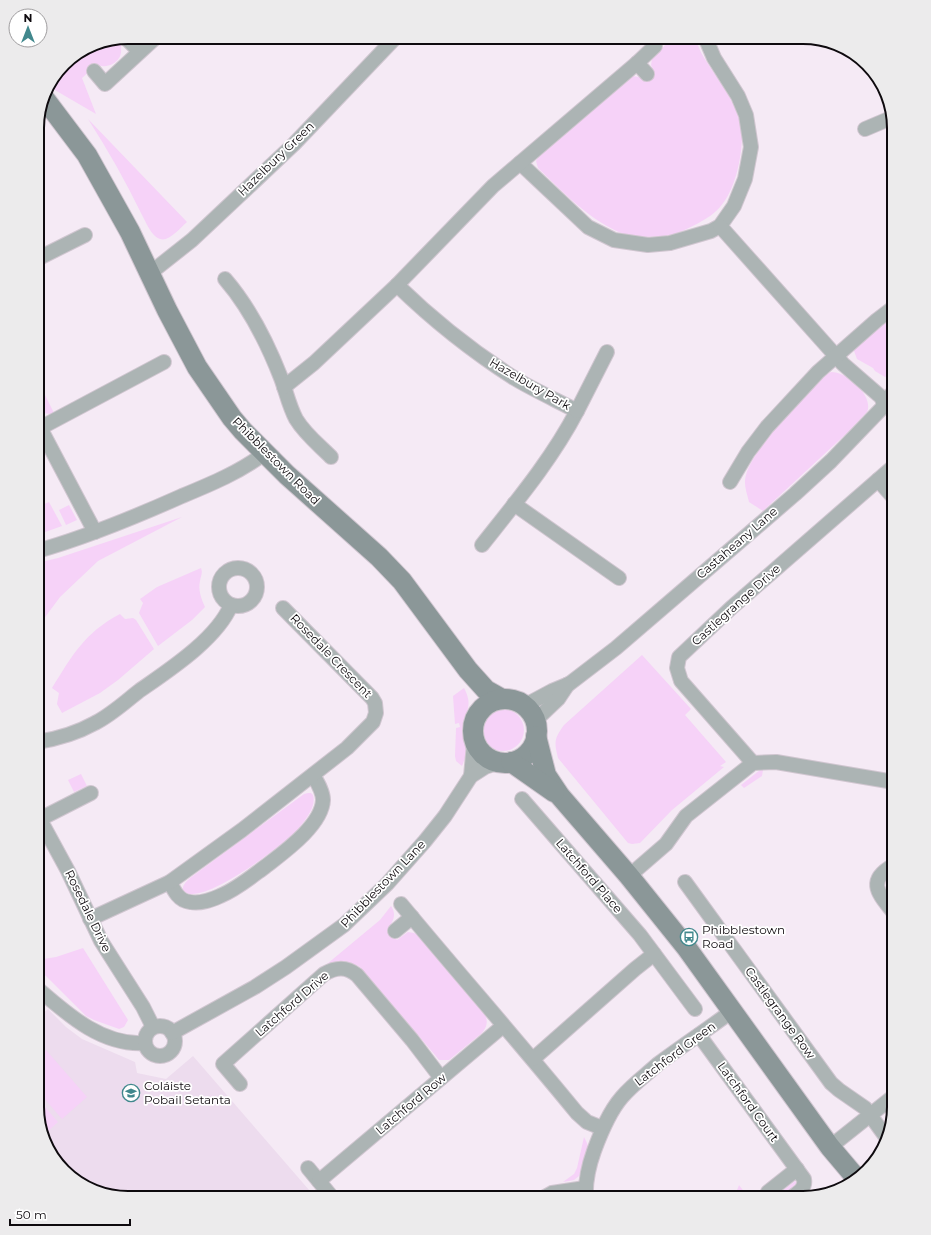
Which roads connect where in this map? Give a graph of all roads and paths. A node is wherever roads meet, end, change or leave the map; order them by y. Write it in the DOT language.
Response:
graph roads {
  1 [pos="132,44"];
  2 [pos="148,44"];
  3 [pos="389,44"];
  4 [pos="708,44"];
  5 [pos="655,46"];
  6 [pos="140,51"];
  7 [pos="637,63"];
  8 [pos="94,71"];
  9 [pos="647,74"];
  10 [pos="48,103"];
  11 [pos="886,120"];
  12 [pos="866,129"];
  13 [pos="520,163"];
  14 [pos="720,226"];
  15 [pos="85,235"];
  16 [pos="44,256"];
  17 [pos="149,274"];
  18 [pos="225,279"];
  19 [pos="397,285"];
  20 [pos="887,313"];
  21 [pos="607,352"];
  22 [pos="836,356"];
  23 [pos="164,362"];
  24 [pos="284,387"];
  25 [pos="887,399"];
  26 [pos="884,402"];
  27 [pos="577,411"];
  28 [pos="44,422"];
  29 [pos="44,435"];
  30 [pos="266,453"];
  31 [pos="332,457"];
  32 [pos="887,472"];
  33 [pos="878,480"];
  34 [pos="730,482"];
  35 [pos="887,490"];
  36 [pos="514,504"];
  37 [pos="95,532"];
  38 [pos="482,545"];
  39 [pos="44,549"];
  40 [pos="619,578"];
  41 [pos="231,605"];
  42 [pos="283,608"];
  43 [pos="470,673"];
  44 [pos="569,684"];
  45 [pos="502,699"];
  46 [pos="524,706"];
  47 [pos="474,727"];
  48 [pos="536,732"];
  49 [pos="44,740"];
  50 [pos="505,762"];
  51 [pos="753,763"];
  52 [pos="313,775"];
  53 [pos="471,776"];
  54 [pos="887,781"];
  55 [pos="91,793"];
  56 [pos="560,796"];
  57 [pos="522,799"];
  58 [pos="44,815"];
  59 [pos="44,826"];
  60 [pos="887,870"];
  61 [pos="629,876"];
  62 [pos="170,882"];
  63 [pos="685,882"];
  64 [pos="401,904"];
  65 [pos="887,904"];
  66 [pos="412,917"];
  67 [pos="90,919"];
  68 [pos="395,931"];
  69 [pos="654,954"];
  70 [pos="44,994"];
  71 [pos="695,1009"];
  72 [pos="732,1011"];
  73 [pos="503,1026"];
  74 [pos="153,1027"];
  75 [pos="172,1033"];
  76 [pos="699,1035"];
  77 [pos="145,1043"];
  78 [pos="533,1059"];
  79 [pos="441,1078"];
  80 [pos="240,1084"];
  81 [pos="887,1102"];
  82 [pos="870,1116"];
  83 [pos="602,1128"];
  84 [pos="883,1133"];
  85 [pos="830,1147"];
  86 [pos="308,1168"];
  87 [pos="797,1169"];
  88 [pos="853,1174"];
  89 [pos="319,1181"];
  90 [pos="327,1191"];
  91 [pos="586,1191"];
  92 [pos="769,1191"];
  93 [pos="800,1191"];
  1 -- 6 [label="street"];
  2 -- 6 [label="street"];
  3 -- 17 [label="street, Hazelbury Green"];
  4 -- 14 [label="street"];
  5 -- 7 [label="street"];
  6 -- 8 [label="street"];
  7 -- 9 [label="street"];
  7 -- 13 [label="street"];
  10 -- 17 [label="street, Phibblestown Road"];
  11 -- 12 [label="street"];
  13 -- 14 [label="street"];
  13 -- 19 [label="street"];
  14 -- 22 [label="street"];
  15 -- 16 [label="street"];
  17 -- 30 [label="street, Phibblestown Road"];
  18 -- 24 [label="street"];
  19 -- 24 [label="street"];
  19 -- 27 [label="street, Hazelbury Park"];
  20 -- 22 [label="street"];
  21 -- 27 [label="street"];
  22 -- 26 [label="street"];
  22 -- 34 [label="street"];
  23 -- 28 [label="street"];
  24 -- 31 [label="street"];
  25 -- 26 [label="street, Castaheany Lane"];
  26 -- 44 [label="street, Castaheany Lane"];
  27 -- 36 [label="street, Hazelbury Park"];
  29 -- 37 [label="street"];
  30 -- 37 [label="street"];
  30 -- 43 [label="street, Phibblestown Road"];
  32 -- 33 [label="street, Castlegrange Drive"];
  33 -- 35 [label="street"];
  33 -- 51 [label="street, Castlegrange Drive"];
  36 -- 38 [label="street, Hazelbury Park"];
  36 -- 40 [label="street"];
  37 -- 39 [label="street"];
  41 -- 49 [label="street"];
  42 -- 52 [label="street, Rosedale Crescent"];
  43 -- 45 [label="street, Phibblestown Road"];
  43 -- 47 [label="street, Phibblestown Road"];
  44 -- 46 [label="street, Castaheany Lane"];
  44 -- 48 [label="street, Castaheany Lane"];
  45 -- 46 [label="street"];
  45 -- 47 [label="street"];
  46 -- 48 [label="street"];
  47 -- 50 [label="street"];
  47 -- 53 [label="street, Phibblestown Lane"];
  48 -- 50 [label="street"];
  48 -- 56 [label="street"];
  50 -- 53 [label="street, Phibblestown Lane"];
  50 -- 56 [label="street"];
  51 -- 54 [label="street"];
  51 -- 61 [label="street"];
  52 -- 62 [label="street, Rosedale Crescent"];
  52 -- 62 [label="street"];
  53 -- 75 [label="street, Phibblestown Lane"];
  55 -- 58 [label="street"];
  56 -- 61 [label="street"];
  57 -- 69 [label="street, Latchford Place"];
  59 -- 67 [label="street, Rosedale Drive"];
  60 -- 65 [label="street"];
  61 -- 72 [label="street"];
  62 -- 67 [label="street, Rosedale Crescent"];
  63 -- 82 [label="street, Castlegrange Row"];
  64 -- 66 [label="street"];
  66 -- 68 [label="street"];
  66 -- 73 [label="street"];
  67 -- 74 [label="street, Rosedale Drive"];
  69 -- 71 [label="street"];
  69 -- 78 [label="street"];
  70 -- 77 [label="street"];
  72 -- 76 [label="street, Latchford Green"];
  72 -- 85 [label="street"];
  73 -- 78 [label="street"];
  73 -- 79 [label="street, Latchford Row"];
  74 -- 75 [label="street"];
  74 -- 77 [label="street"];
  75 -- 77 [label="street"];
  76 -- 83 [label="street, Latchford Green"];
  76 -- 87 [label="street, Latchford Court"];
  78 -- 83 [label="street"];
  79 -- 80 [label="street, Latchford Drive"];
  79 -- 89 [label="street, Latchford Row"];
  81 -- 82 [label="street"];
  82 -- 84 [label="street, Castlegrange Row"];
  82 -- 85 [label="street"];
  83 -- 91 [label="street, Latchford Green"];
  85 -- 88 [label="street"];
  86 -- 89 [label="street"];
  87 -- 92 [label="street"];
  87 -- 93 [label="street, Latchford Court"];
  89 -- 90 [label="street"];
}
